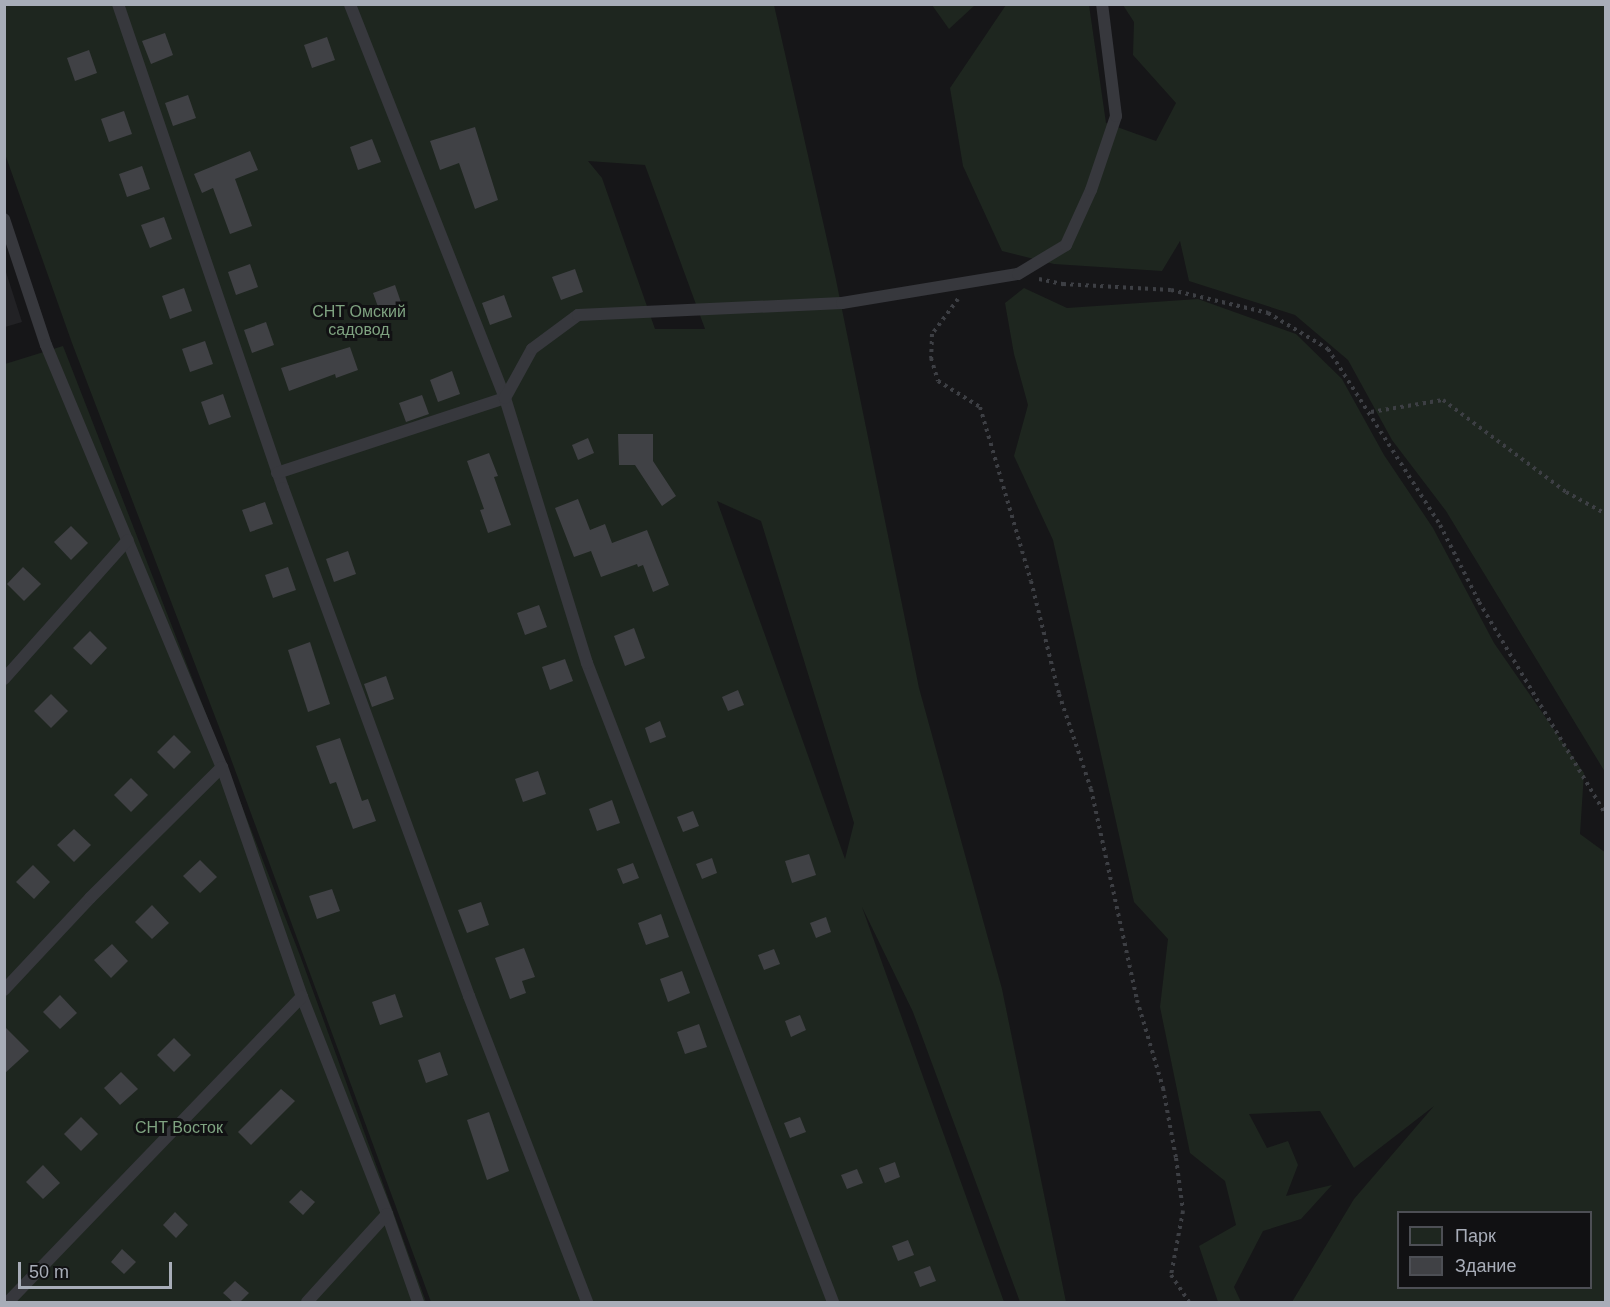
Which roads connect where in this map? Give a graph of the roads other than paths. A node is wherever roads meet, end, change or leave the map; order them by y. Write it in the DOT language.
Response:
graph roads {
  1 [pos="118,4"];
  2 [pos="350,4"];
  3 [pos="1102,4"];
  4 [pos="4,219"];
  5 [pos="505,398"];
  6 [pos="277,473"];
  7 [pos="128,540"];
  8 [pos="4,679"];
  9 [pos="222,767"];
  10 [pos="4,990"];
  11 [pos="302,998"];
  12 [pos="387,1214"];
  13 [pos="8,1302"];
  14 [pos="307,1302"];
  15 [pos="418,1302"];
  16 [pos="587,1302"];
  17 [pos="833,1302"];
  1 -- 6 [label="lane"];
  2 -- 5 [label="lane"];
  3 -- 5 [label="lane"];
  4 -- 7 [label="lane"];
  5 -- 6 [label="lane"];
  5 -- 17 [label="lane"];
  6 -- 16 [label="lane"];
  7 -- 8 [label="lane"];
  7 -- 9 [label="lane"];
  9 -- 10 [label="lane"];
  9 -- 11 [label="lane"];
  11 -- 12 [label="lane"];
  11 -- 13 [label="lane"];
  12 -- 14 [label="lane"];
  12 -- 15 [label="lane"];
}
